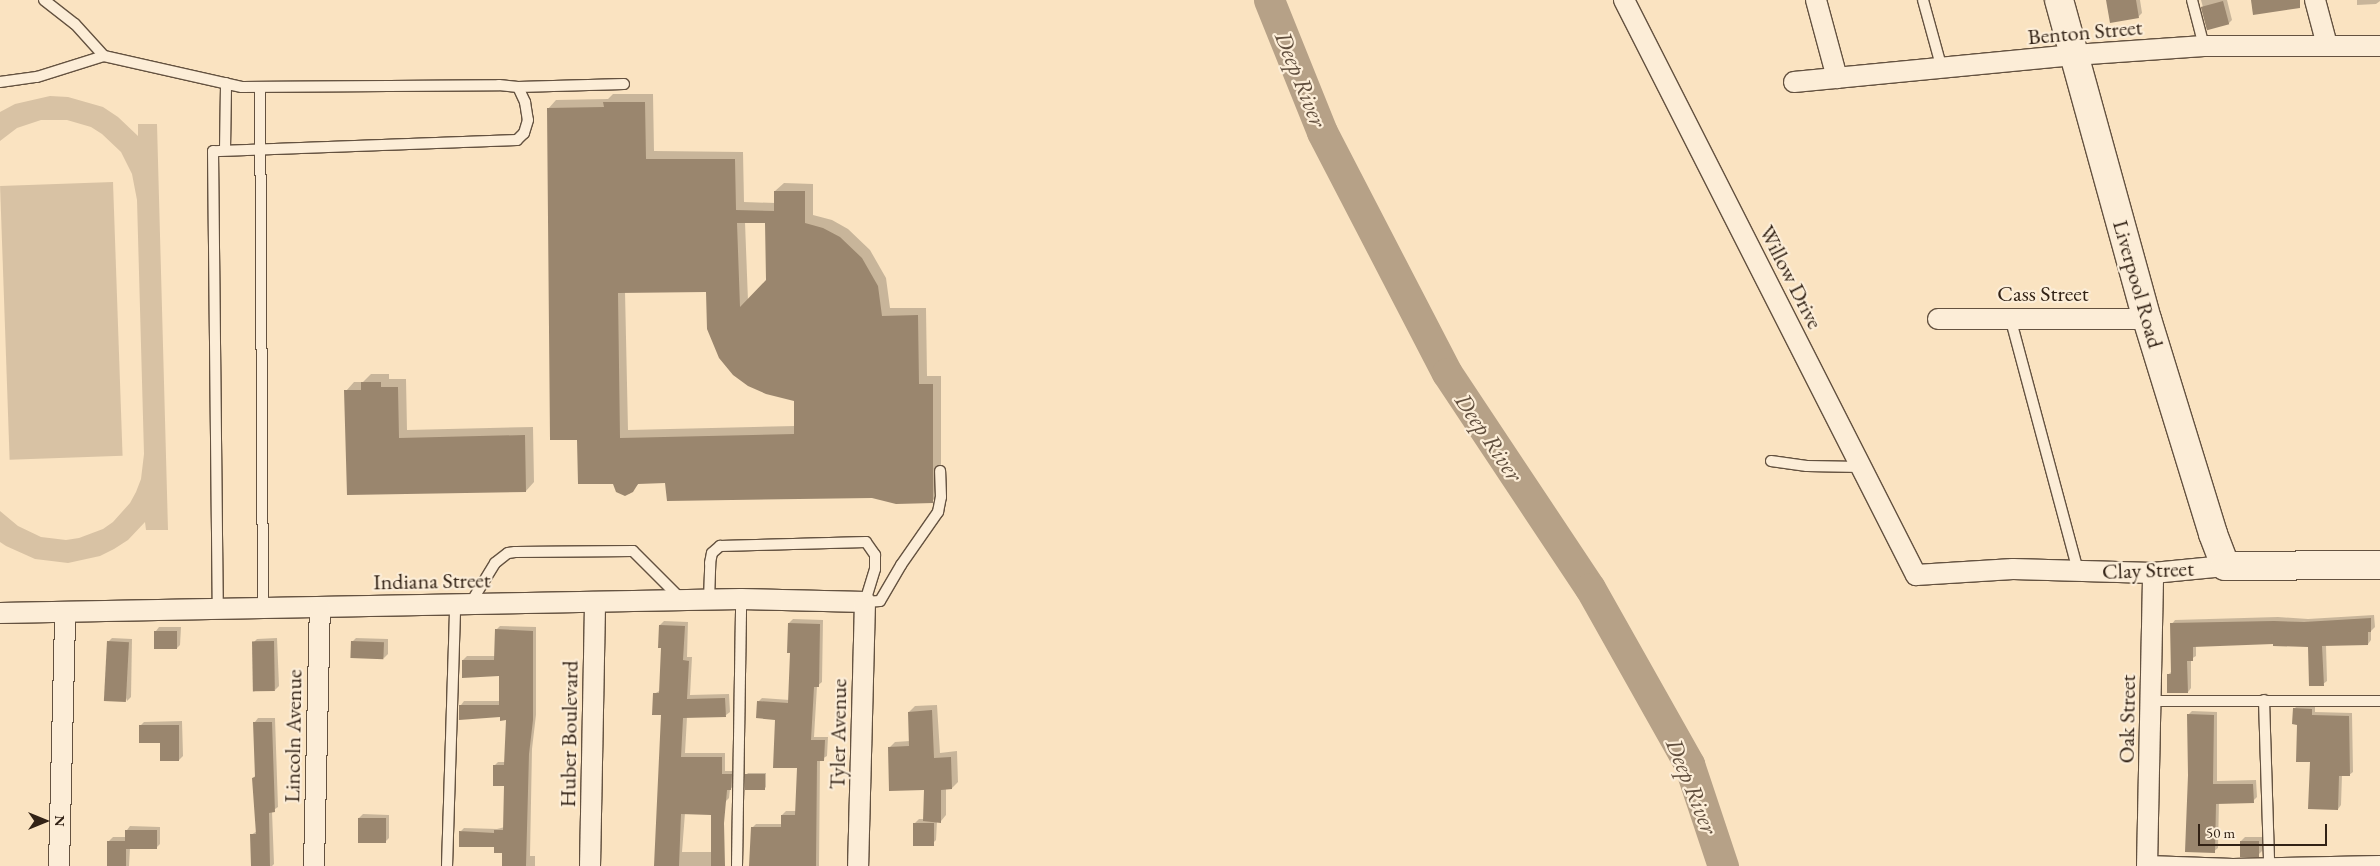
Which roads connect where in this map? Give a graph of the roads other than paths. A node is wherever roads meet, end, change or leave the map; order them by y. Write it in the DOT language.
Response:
graph roads {
  1 [pos="44,0"];
  2 [pos="1624,0"];
  3 [pos="1816,0"];
  4 [pos="1923,0"];
  5 [pos="2059,0"];
  6 [pos="2192,0"];
  7 [pos="2315,0"];
  8 [pos="2327,45"];
  9 [pos="2204,46"];
  10 [pos="2380,46"];
  11 [pos="2074,55"];
  12 [pos="104,56"];
  13 [pos="1942,69"];
  14 [pos="1837,78"];
  15 [pos="0,82"];
  16 [pos="1794,82"];
  17 [pos="226,83"];
  18 [pos="624,84"];
  19 [pos="260,87"];
  20 [pos="518,87"];
  21 [pos="260,149"];
  22 [pos="225,150"];
  23 [pos="2010,317"];
  24 [pos="1938,318"];
  25 [pos="2147,319"];
  26 [pos="1771,461"];
  27 [pos="1861,467"];
  28 [pos="940,471"];
  29 [pos="2380,565"];
  30 [pos="2225,566"];
  31 [pos="2078,571"];
  32 [pos="2153,573"];
  33 [pos="1916,575"];
  34 [pos="683,600"];
  35 [pos="709,600"];
  36 [pos="741,600"];
  37 [pos="595,602"];
  38 [pos="865,602"];
  39 [pos="462,604"];
  40 [pos="320,607"];
  41 [pos="263,608"];
  42 [pos="218,609"];
  43 [pos="65,612"];
  44 [pos="0,613"];
  45 [pos="2264,700"];
  46 [pos="2380,700"];
  47 [pos="2151,701"];
  48 [pos="2380,861"];
  49 [pos="2269,863"];
  50 [pos="2147,864"];
  51 [pos="59,866"];
  52 [pos="314,866"];
  53 [pos="447,866"];
  54 [pos="590,866"];
  55 [pos="737,866"];
  56 [pos="858,866"];
  1 -- 12 [label="lane"];
  2 -- 27 [label="street, Willow Drive"];
  3 -- 14 [label="street"];
  4 -- 13 [label="lane"];
  5 -- 11 [label="street, Liverpool Road"];
  6 -- 9 [label="lane"];
  7 -- 8 [label="street"];
  8 -- 9 [label="street, Benton Street"];
  8 -- 10 [label="street, Benton Street"];
  9 -- 11 [label="street, Benton Street"];
  11 -- 13 [label="street, Benton Street"];
  11 -- 25 [label="street, Liverpool Road"];
  12 -- 15 [label="lane"];
  12 -- 17 [label="lane"];
  13 -- 14 [label="street, Benton Street"];
  14 -- 16 [label="street, Benton Street"];
  17 -- 19 [label="lane"];
  17 -- 22 [label="lane"];
  18 -- 20 [label="lane"];
  19 -- 20 [label="lane"];
  19 -- 21 [label="lane"];
  20 -- 21 [label="lane"];
  21 -- 22 [label="lane"];
  21 -- 41 [label="lane"];
  22 -- 42 [label="lane"];
  23 -- 24 [label="street, Cass Street"];
  23 -- 25 [label="street, Cass Street"];
  23 -- 31 [label="lane"];
  25 -- 30 [label="street, Liverpool Road"];
  26 -- 27 [label="lane"];
  27 -- 33 [label="street, Willow Drive"];
  28 -- 38 [label="lane"];
  29 -- 30 [label="street, Clay Street"];
  30 -- 32 [label="street, Clay Street"];
  31 -- 32 [label="street, Clay Street"];
  31 -- 33 [label="street, Clay Street"];
  32 -- 47 [label="street, Oak Street"];
  34 -- 35 [label="street, Indiana Street"];
  34 -- 37 [label="street, Indiana Street"];
  34 -- 39 [label="lane"];
  35 -- 36 [label="street, Indiana Street"];
  35 -- 38 [label="lane"];
  36 -- 38 [label="street, Indiana Street"];
  36 -- 55 [label="lane"];
  37 -- 39 [label="street, Indiana Street"];
  37 -- 54 [label="street, Huber Boulevard"];
  38 -- 56 [label="street, Tyler Avenue"];
  39 -- 40 [label="street, Indiana Street"];
  39 -- 53 [label="lane"];
  40 -- 41 [label="street, Indiana Street"];
  40 -- 52 [label="street, Lincoln Avenue"];
  41 -- 42 [label="street, Indiana Street"];
  42 -- 43 [label="street, Indiana Street"];
  43 -- 44 [label="street, Indiana Street"];
  43 -- 51 [label="street"];
  45 -- 46 [label="lane"];
  45 -- 47 [label="lane"];
  45 -- 49 [label="lane"];
  47 -- 50 [label="street, Oak Street"];
  48 -- 49 [label="lane"];
  49 -- 50 [label="lane"];
}
